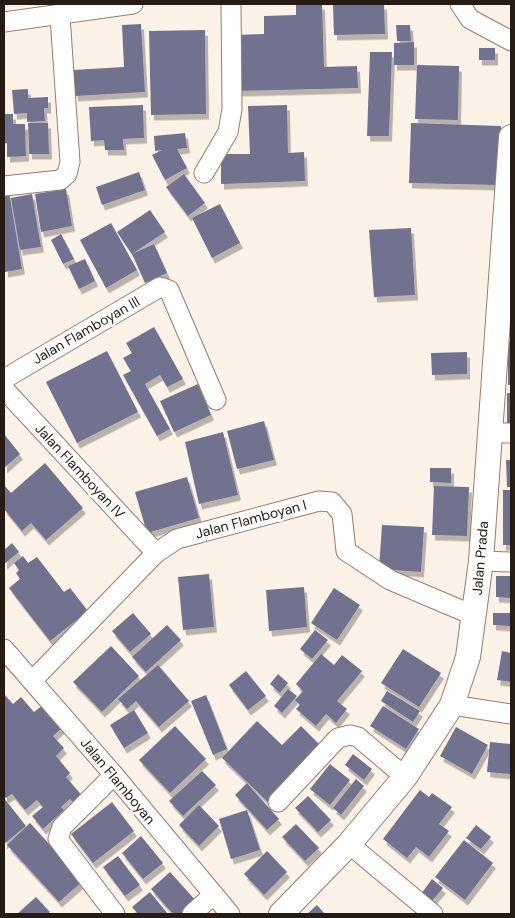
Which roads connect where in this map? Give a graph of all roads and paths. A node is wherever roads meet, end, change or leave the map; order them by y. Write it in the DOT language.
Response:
graph roads {
  1 [pos="132,4"];
  2 [pos="231,4"];
  3 [pos="460,4"];
  4 [pos="60,16"];
  5 [pos="4,22"];
  6 [pos="511,41"];
  7 [pos="511,137"];
  8 [pos="204,174"];
  9 [pos="4,186"];
  10 [pos="508,231"];
  11 [pos="4,379"];
  12 [pos="4,390"];
  13 [pos="216,400"];
  14 [pos="500,433"];
  15 [pos="156,553"];
  16 [pos="481,562"];
  17 [pos="511,562"];
  18 [pos="475,616"];
  19 [pos="4,649"];
  20 [pos="32,681"];
  21 [pos="452,705"];
  22 [pos="511,714"];
  23 [pos="114,775"];
  24 [pos="405,777"];
  25 [pos="278,802"];
  26 [pos="349,844"];
  27 [pos="214,895"];
  28 [pos="115,914"];
  29 [pos="192,914"];
  30 [pos="230,914"];
  31 [pos="281,914"];
  32 [pos="433,914"];
  1 -- 4 [label="street"];
  2 -- 8 [label="street"];
  3 -- 6 [label="street"];
  4 -- 5 [label="street"];
  4 -- 9 [label="street"];
  7 -- 10 [label="street, Jalan Prada"];
  10 -- 14 [label="street, Jalan Prada"];
  11 -- 13 [label="street, Jalan Flamboyan III"];
  12 -- 15 [label="street, Jalan Flamboyan IV"];
  14 -- 16 [label="street, Jalan Prada"];
  15 -- 18 [label="street, Jalan Flamboyan I"];
  15 -- 20 [label="street, Jalan Flamboyan I"];
  16 -- 17 [label="street"];
  16 -- 18 [label="street, Jalan Prada"];
  18 -- 21 [label="street, Jalan Prada"];
  19 -- 20 [label="street, Jalan Flamboyan"];
  20 -- 23 [label="street, Jalan Flamboyan"];
  21 -- 22 [label="street"];
  21 -- 24 [label="street, Jalan Prada"];
  23 -- 27 [label="street, Jalan Flamboyan"];
  23 -- 28 [label="street"];
  24 -- 25 [label="street"];
  24 -- 26 [label="street, Jalan Prada"];
  26 -- 31 [label="street, Jalan Prada"];
  26 -- 32 [label="street"];
  27 -- 29 [label="street"];
  27 -- 30 [label="street, Jalan Flamboyan"];
}
